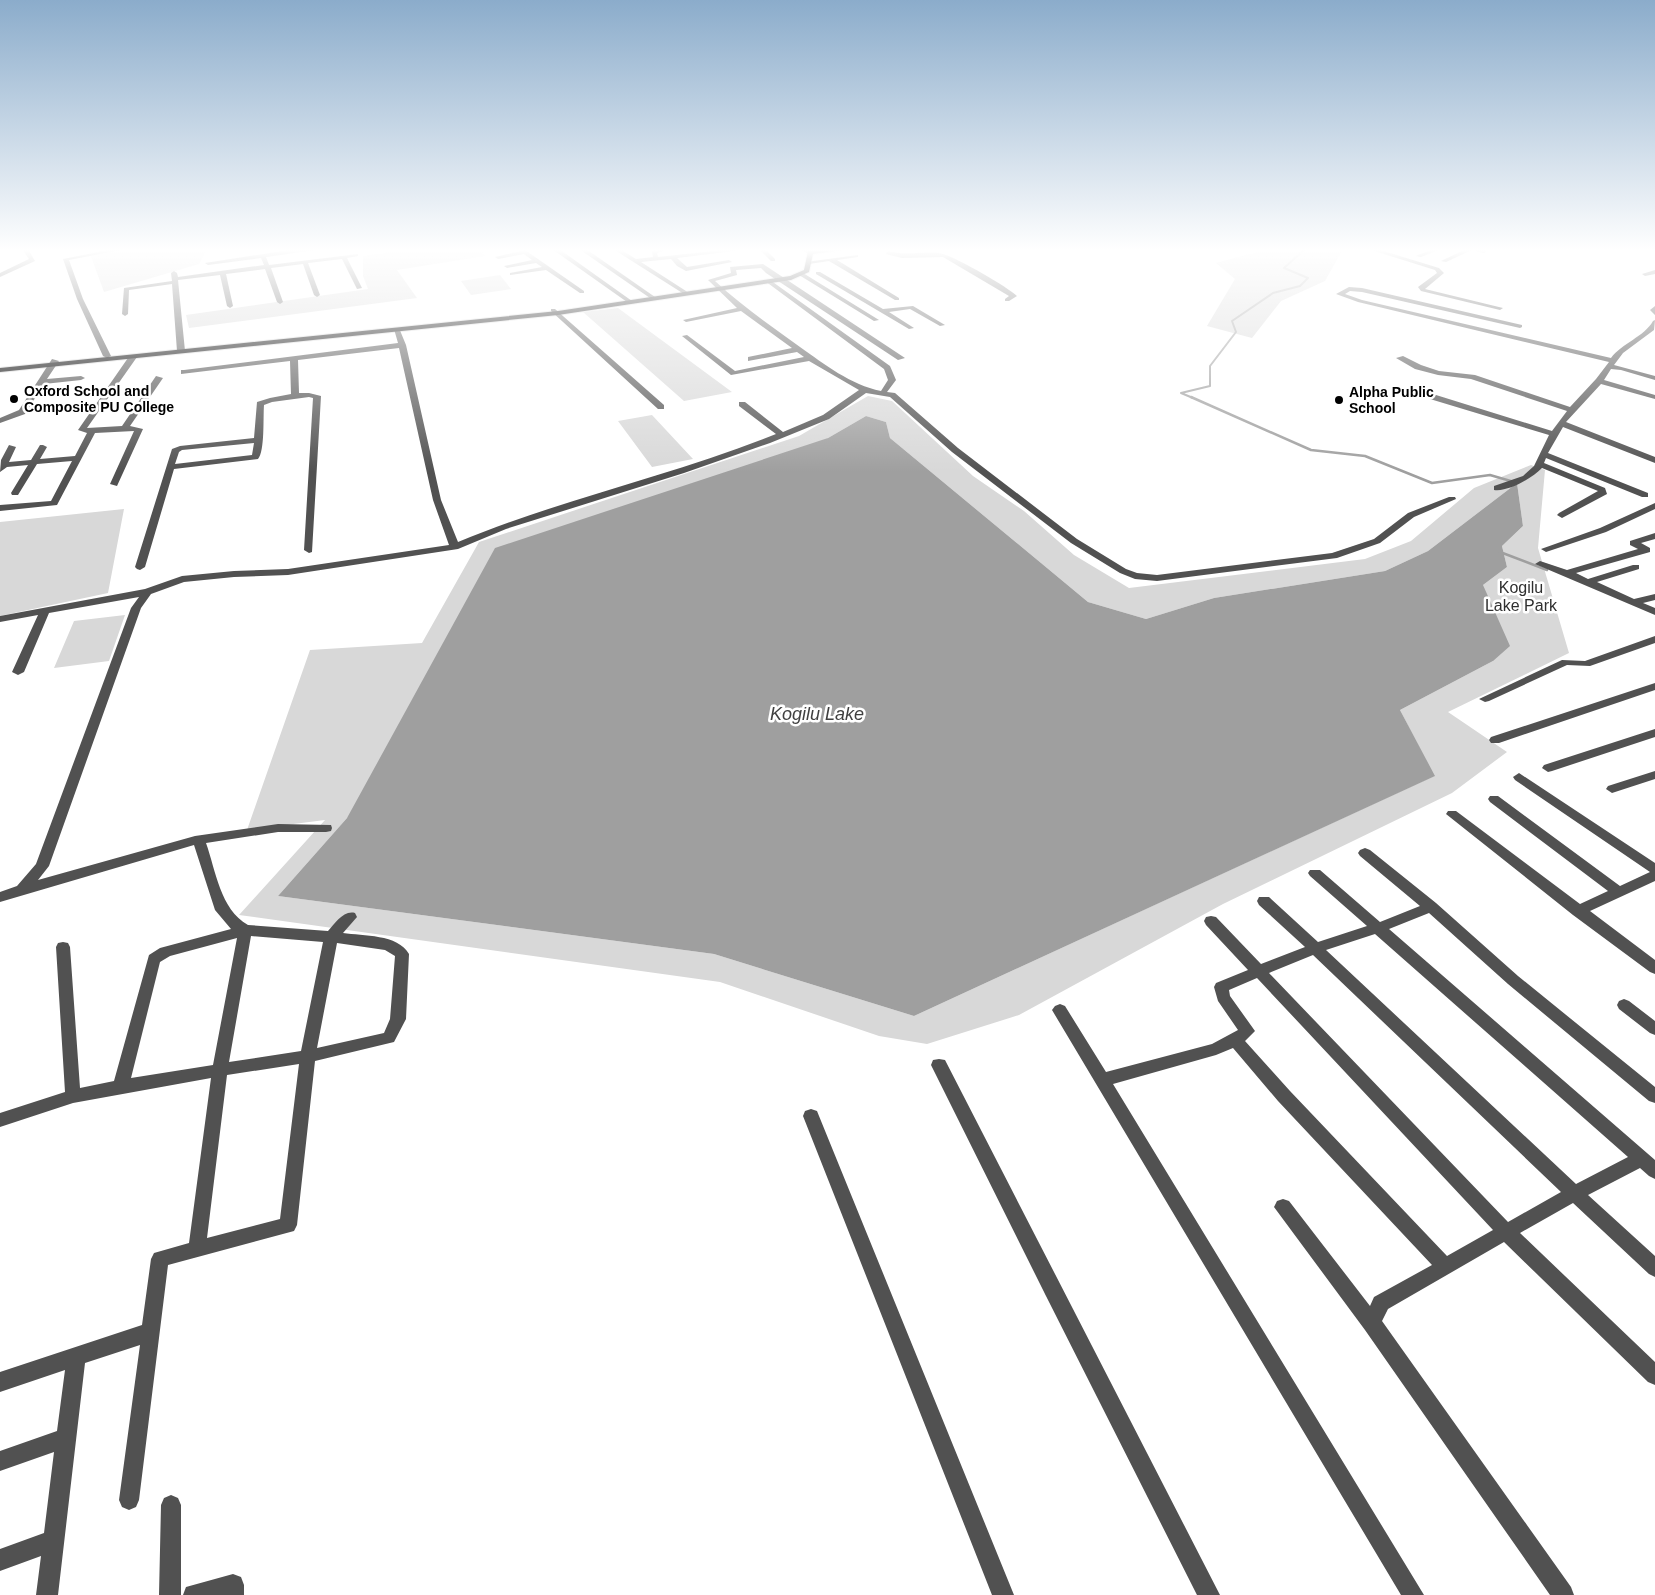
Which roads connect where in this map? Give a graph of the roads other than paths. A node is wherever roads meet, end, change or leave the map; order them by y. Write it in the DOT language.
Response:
graph roads {
  1 [pos="92,323"];
  2 [pos="179,323"];
  3 [pos="440,323"];
  4 [pos="449,323"];
  5 [pos="567,323"];
  6 [pos="763,323"];
  7 [pos="825,323"];
  8 [pos="847,323"];
  9 [pos="903,323"];
  10 [pos="939,323"];
  11 [pos="1450,323"];
  12 [pos="1509,323"];
  13 [pos="1654,323"];
  14 [pos="942,325"];
  15 [pos="1520,326"];
  16 [pos="910,328"];
  17 [pos="397,329"];
  18 [pos="685,336"];
  19 [pos="402,346"];
  20 [pos="182,349"];
  21 [pos="799,349"];
  22 [pos="107,356"];
  23 [pos="133,357"];
  24 [pos="811,358"];
  25 [pos="901,358"];
  26 [pos="1400,358"];
  27 [pos="294,359"];
  28 [pos="751,359"];
  29 [pos="54,363"];
  30 [pos="1612,364"];
  31 [pos="0,368"];
  32 [pos="184,372"];
  33 [pos="82,378"];
  34 [pos="158,378"];
  35 [pos="1655,378"];
  36 [pos="1599,381"];
  37 [pos="42,382"];
  38 [pos="864,390"];
  39 [pos="882,394"];
  40 [pos="295,396"];
  41 [pos="1432,397"];
  42 [pos="1655,397"];
  43 [pos="742,404"];
  44 [pos="661,407"];
  45 [pos="1572,410"];
  46 [pos="0,421"];
  47 [pos="1563,424"];
  48 [pos="125,428"];
  49 [pos="92,431"];
  50 [pos="1555,434"];
  51 [pos="782,435"];
  52 [pos="259,440"];
  53 [pos="12,447"];
  54 [pos="43,447"];
  55 [pos="1544,454"];
  56 [pos="77,458"];
  57 [pos="1655,460"];
  58 [pos="34,462"];
  59 [pos="1540,464"];
  60 [pos="171,466"];
  61 [pos="2,467"];
  62 [pos="114,484"];
  63 [pos="1497,488"];
  64 [pos="15,493"];
  65 [pos="1645,495"];
  66 [pos="1452,499"];
  67 [pos="1655,506"];
  68 [pos="0,508"];
  69 [pos="1562,515"];
  70 [pos="1655,536"];
  71 [pos="455,547"];
  72 [pos="1546,549"];
  73 [pos="309,550"];
  74 [pos="1540,564"];
  75 [pos="140,567"];
  76 [pos="1636,567"];
  77 [pos="1567,573"];
  78 [pos="1588,582"];
  79 [pos="147,592"];
  80 [pos="1655,597"];
  81 [pos="1634,602"];
  82 [pos="45,611"];
  83 [pos="1655,612"];
  84 [pos="0,619"];
  85 [pos="1655,639"];
  86 [pos="18,672"];
  87 [pos="1655,686"];
  88 [pos="1485,699"];
  89 [pos="1655,733"];
  90 [pos="1495,740"];
  91 [pos="1548,768"];
  92 [pos="1655,775"];
  93 [pos="1519,777"];
  94 [pos="1612,789"];
  95 [pos="1494,799"];
  96 [pos="1452,814"];
  97 [pos="326,828"];
  98 [pos="200,843"];
  99 [pos="1365,853"];
  100 [pos="1655,869"];
  101 [pos="1315,873"];
  102 [pos="1655,875"];
  103 [pos="22,889"];
  104 [pos="1619,892"];
  105 [pos="0,897"];
  106 [pos="1264,901"];
  107 [pos="1431,907"];
  108 [pos="1578,911"];
  109 [pos="350,917"];
  110 [pos="1211,921"];
  111 [pos="1378,928"];
  112 [pos="245,930"];
  113 [pos="331,937"];
  114 [pos="63,948"];
  115 [pos="1316,948"];
  116 [pos="1655,968"];
  117 [pos="1260,970"];
  118 [pos="1624,1005"];
  119 [pos="1060,1010"];
  120 [pos="1655,1029"];
  121 [pos="1235,1040"];
  122 [pos="308,1056"];
  123 [pos="939,1065"];
  124 [pos="220,1070"];
  125 [pos="1102,1080"];
  126 [pos="121,1086"];
  127 [pos="74,1096"];
  128 [pos="1655,1096"];
  129 [pos="811,1116"];
  130 [pos="0,1120"];
  131 [pos="1648,1165"];
  132 [pos="1573,1194"];
  133 [pos="1283,1207"];
  134 [pos="1507,1233"];
  135 [pos="197,1249"];
  136 [pos="1446,1267"];
  137 [pos="1655,1268"];
  138 [pos="1372,1323"];
  139 [pos="151,1332"];
  140 [pos="76,1357"];
  141 [pos="1655,1375"];
  142 [pos="0,1382"];
  143 [pos="66,1438"];
  144 [pos="0,1461"];
  145 [pos="129,1500"];
  146 [pos="171,1505"];
  147 [pos="54,1540"];
  148 [pos="0,1560"];
  149 [pos="47,1595"];
  150 [pos="170,1595"];
  151 [pos="194,1595"];
  152 [pos="233,1595"];
  153 [pos="1003,1595"];
  154 [pos="1209,1595"];
  155 [pos="1413,1595"];
  156 [pos="1563,1595"];
  1 -- 22 [label="street"];
  2 -- 20 [label="street"];
  3 -- 20 [label="main road"];
  4 -- 17 [label="main road"];
  5 -- 44 [label="street"];
  6 -- 21 [label="street"];
  7 -- 39 [label="street"];
  8 -- 25 [label="street"];
  9 -- 16 [label="street"];
  10 -- 14 [label="street"];
  11 -- 30 [label="street"];
  12 -- 15 [label="street"];
  13 -- 30 [label="street"];
  17 -- 19 [label="street"];
  17 -- 20 [label="main road"];
  18 -- 24 [label="street"];
  19 -- 27 [label="street"];
  19 -- 71 [label="street"];
  20 -- 22 [label="main road"];
  20 -- 23 [label="main road"];
  21 -- 24 [label="street"];
  21 -- 28 [label="street"];
  22 -- 29 [label="main road"];
  23 -- 29 [label="main road"];
  23 -- 49 [label="street"];
  24 -- 38 [label="street"];
  26 -- 45 [label="street"];
  27 -- 32 [label="street"];
  27 -- 40 [label="street"];
  29 -- 31 [label="main road"];
  29 -- 37 [label="street"];
  30 -- 35 [label="street"];
  30 -- 36 [label="street"];
  33 -- 37 [label="street"];
  34 -- 48 [label="street"];
  36 -- 42 [label="street"];
  36 -- 45 [label="street"];
  37 -- 46 [label="street"];
  38 -- 39 [label="street"];
  38 -- 51 [label="street"];
  39 -- 66 [label="street"];
  40 -- 52 [label="street"];
  40 -- 73 [label="street"];
  41 -- 50 [label="street"];
  43 -- 51 [label="street"];
  45 -- 47 [label="street"];
  47 -- 50 [label="street"];
  47 -- 57 [label="street"];
  48 -- 49 [label="street"];
  48 -- 62 [label="street"];
  49 -- 56 [label="street"];
  50 -- 55 [label="street"];
  51 -- 71 [label="street"];
  52 -- 60 [label="street"];
  52 -- 60 [label="street"];
  53 -- 61 [label="street"];
  54 -- 58 [label="street"];
  55 -- 59 [label="street"];
  55 -- 65 [label="street"];
  56 -- 58 [label="street"];
  56 -- 68 [label="street"];
  58 -- 61 [label="street"];
  58 -- 64 [label="street"];
  59 -- 63 [label="street"];
  59 -- 69 [label="street"];
  60 -- 75 [label="street"];
  67 -- 72 [label="street"];
  70 -- 77 [label="street"];
  71 -- 79 [label="street"];
  74 -- 77 [label="street"];
  76 -- 78 [label="street"];
  77 -- 78 [label="street"];
  78 -- 81 [label="street"];
  79 -- 82 [label="street"];
  79 -- 103 [label="street"];
  80 -- 81 [label="street"];
  81 -- 83 [label="street"];
  82 -- 84 [label="street"];
  82 -- 86 [label="street"];
  85 -- 88 [label="street"];
  87 -- 90 [label="street"];
  89 -- 91 [label="street"];
  92 -- 94 [label="street"];
  93 -- 100 [label="street"];
  95 -- 104 [label="street"];
  96 -- 108 [label="street"];
  97 -- 103 [label="street"];
  98 -- 112 [label="street"];
  99 -- 107 [label="street"];
  101 -- 111 [label="street"];
  102 -- 104 [label="street"];
  103 -- 105 [label="street"];
  104 -- 108 [label="street"];
  106 -- 115 [label="street"];
  107 -- 111 [label="street"];
  107 -- 128 [label="street"];
  108 -- 116 [label="street"];
  109 -- 113 [label="street"];
  110 -- 117 [label="street"];
  111 -- 115 [label="street"];
  111 -- 131 [label="street"];
  112 -- 113 [label="street"];
  112 -- 124 [label="street"];
  112 -- 126 [label="street"];
  113 -- 122 [label="street"];
  113 -- 122 [label="street"];
  114 -- 127 [label="street"];
  115 -- 117 [label="street"];
  115 -- 132 [label="street"];
  117 -- 121 [label="street"];
  117 -- 134 [label="street"];
  118 -- 120 [label="street"];
  119 -- 125 [label="street"];
  121 -- 125 [label="street"];
  121 -- 136 [label="street"];
  122 -- 124 [label="street"];
  122 -- 135 [label="street"];
  123 -- 154 [label="street"];
  124 -- 126 [label="street"];
  124 -- 135 [label="street"];
  125 -- 155 [label="street"];
  126 -- 127 [label="street"];
  127 -- 130 [label="street"];
  129 -- 153 [label="street"];
  131 -- 132 [label="street"];
  132 -- 134 [label="street"];
  132 -- 137 [label="street"];
  133 -- 138 [label="street"];
  134 -- 136 [label="street"];
  134 -- 141 [label="street"];
  135 -- 139 [label="street"];
  136 -- 138 [label="street"];
  138 -- 156 [label="street"];
  139 -- 140 [label="street"];
  139 -- 145 [label="street"];
  140 -- 142 [label="street"];
  140 -- 143 [label="street"];
  143 -- 144 [label="street"];
  143 -- 147 [label="street"];
  146 -- 150 [label="street"];
  147 -- 148 [label="street"];
  147 -- 149 [label="street"];
  151 -- 152 [label="street"];
}
